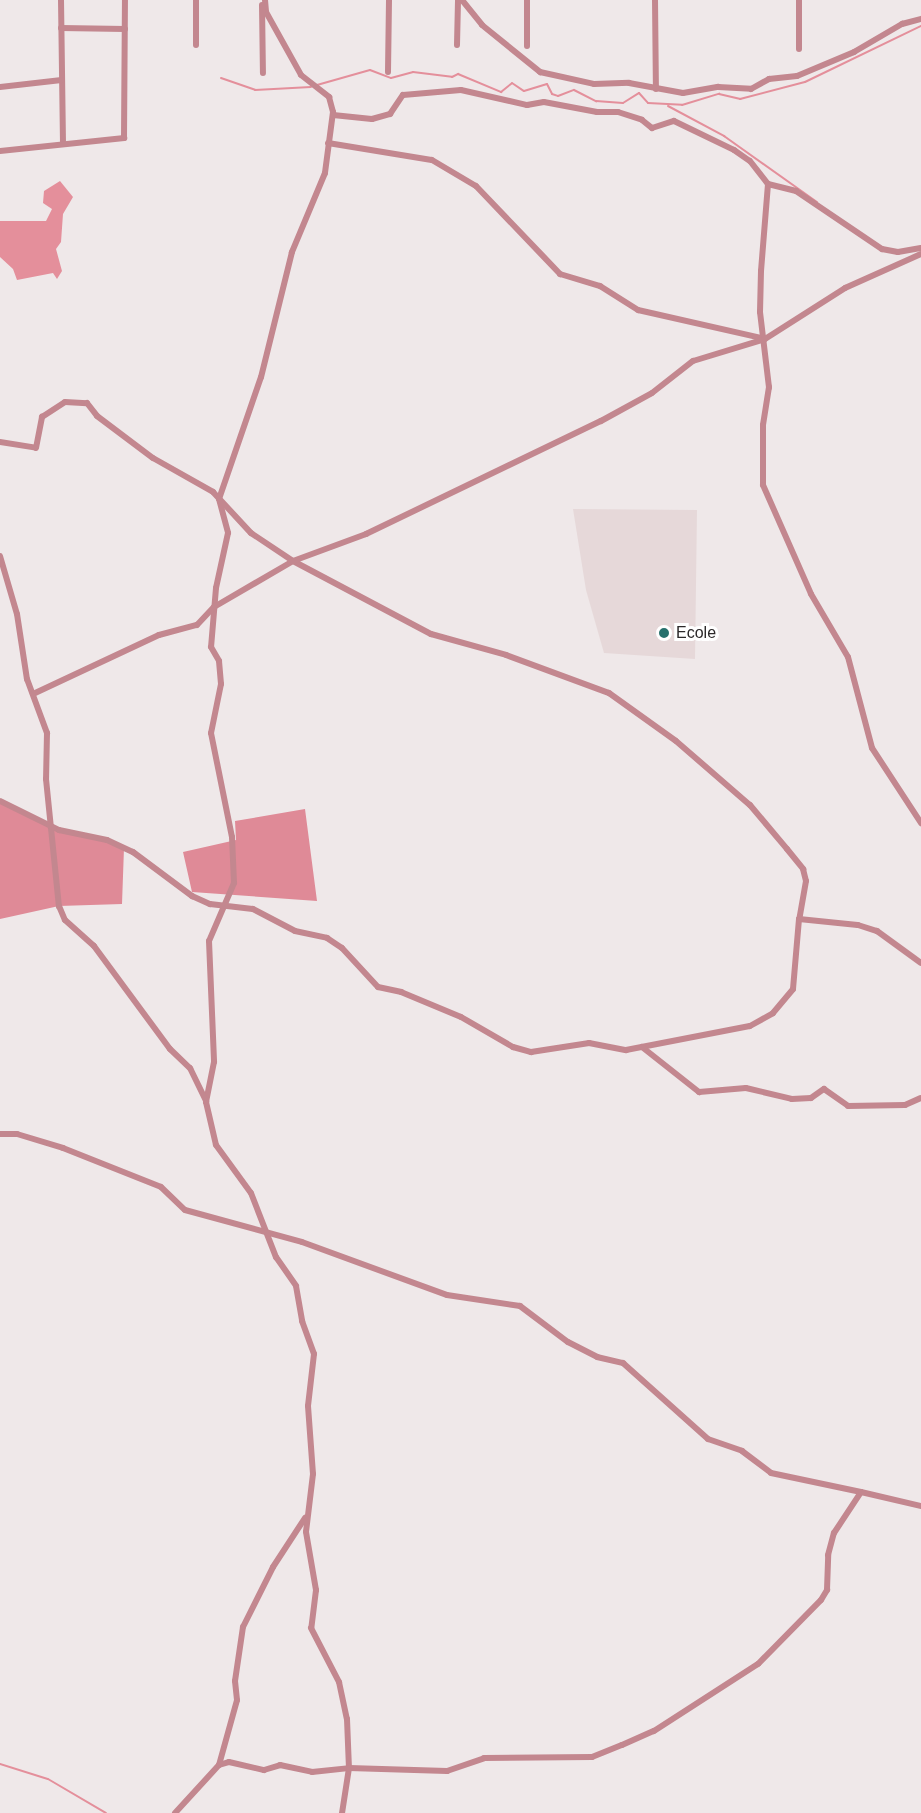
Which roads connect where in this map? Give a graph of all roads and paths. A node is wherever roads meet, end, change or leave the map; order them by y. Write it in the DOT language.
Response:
graph roads {
  1 [pos="61,0"];
  2 [pos="125,0"];
  3 [pos="196,0"];
  4 [pos="263,0"];
  5 [pos="389,0"];
  6 [pos="460,0"];
  7 [pos="526,0"];
  8 [pos="655,0"];
  9 [pos="799,0"];
  10 [pos="921,19"];
  11 [pos="61,28"];
  12 [pos="125,29"];
  13 [pos="196,45"];
  14 [pos="457,45"];
  15 [pos="527,46"];
  16 [pos="799,49"];
  17 [pos="388,72"];
  18 [pos="263,74"];
  19 [pos="62,80"];
  20 [pos="0,87"];
  21 [pos="656,89"];
  22 [pos="333,115"];
  23 [pos="328,143"];
  24 [pos="63,144"];
  25 [pos="0,151"];
  26 [pos="768,184"];
  27 [pos="921,248"];
  28 [pos="921,254"];
  29 [pos="765,339"];
  30 [pos="0,442"];
  31 [pos="219,499"];
  32 [pos="0,556"];
  33 [pos="293,561"];
  34 [pos="214,607"];
  35 [pos="33,694"];
  36 [pos="0,801"];
  37 [pos="921,823"];
  38 [pos="52,827"];
  39 [pos="222,905"];
  40 [pos="799,919"];
  41 [pos="921,963"];
  42 [pos="642,1047"];
  43 [pos="921,1098"];
  44 [pos="206,1102"];
  45 [pos="0,1134"];
  46 [pos="265,1232"];
  47 [pos="861,1492"];
  48 [pos="921,1506"];
  49 [pos="306,1517"];
  50 [pos="219,1765"];
  51 [pos="349,1768"];
  52 [pos="175,1813"];
  53 [pos="342,1813"];
  1 -- 11 [label="street"];
  2 -- 12 [label="street"];
  3 -- 13 [label="street"];
  4 -- 18 [label="street"];
  4 -- 22 [label="street"];
  5 -- 17 [label="street"];
  6 -- 14 [label="street"];
  6 -- 21 [label="street"];
  7 -- 15 [label="street"];
  8 -- 21 [label="street"];
  9 -- 16 [label="street"];
  10 -- 21 [label="street"];
  11 -- 12 [label="street"];
  11 -- 19 [label="street"];
  12 -- 24 [label="street"];
  19 -- 20 [label="street"];
  19 -- 24 [label="street"];
  22 -- 23 [label="street"];
  22 -- 26 [label="street"];
  23 -- 29 [label="street"];
  23 -- 31 [label="street"];
  24 -- 25 [label="street"];
  26 -- 27 [label="street"];
  26 -- 29 [label="street"];
  28 -- 29 [label="street"];
  29 -- 33 [label="street"];
  29 -- 37 [label="street"];
  30 -- 31 [label="street"];
  31 -- 33 [label="street"];
  31 -- 34 [label="street"];
  32 -- 35 [label="street"];
  33 -- 34 [label="street"];
  33 -- 40 [label="street"];
  34 -- 35 [label="street"];
  34 -- 39 [label="street"];
  35 -- 38 [label="street"];
  36 -- 38 [label="street"];
  38 -- 39 [label="street"];
  38 -- 44 [label="street"];
  39 -- 42 [label="street"];
  39 -- 44 [label="street"];
  40 -- 41 [label="street"];
  40 -- 42 [label="street"];
  42 -- 43 [label="street"];
  44 -- 46 [label="street"];
  45 -- 46 [label="street"];
  46 -- 47 [label="street"];
  46 -- 49 [label="street"];
  47 -- 48 [label="street"];
  47 -- 51 [label="street"];
  49 -- 50 [label="street"];
  49 -- 51 [label="street"];
  50 -- 51 [label="street"];
  50 -- 52 [label="street"];
  51 -- 53 [label="street"];
}
